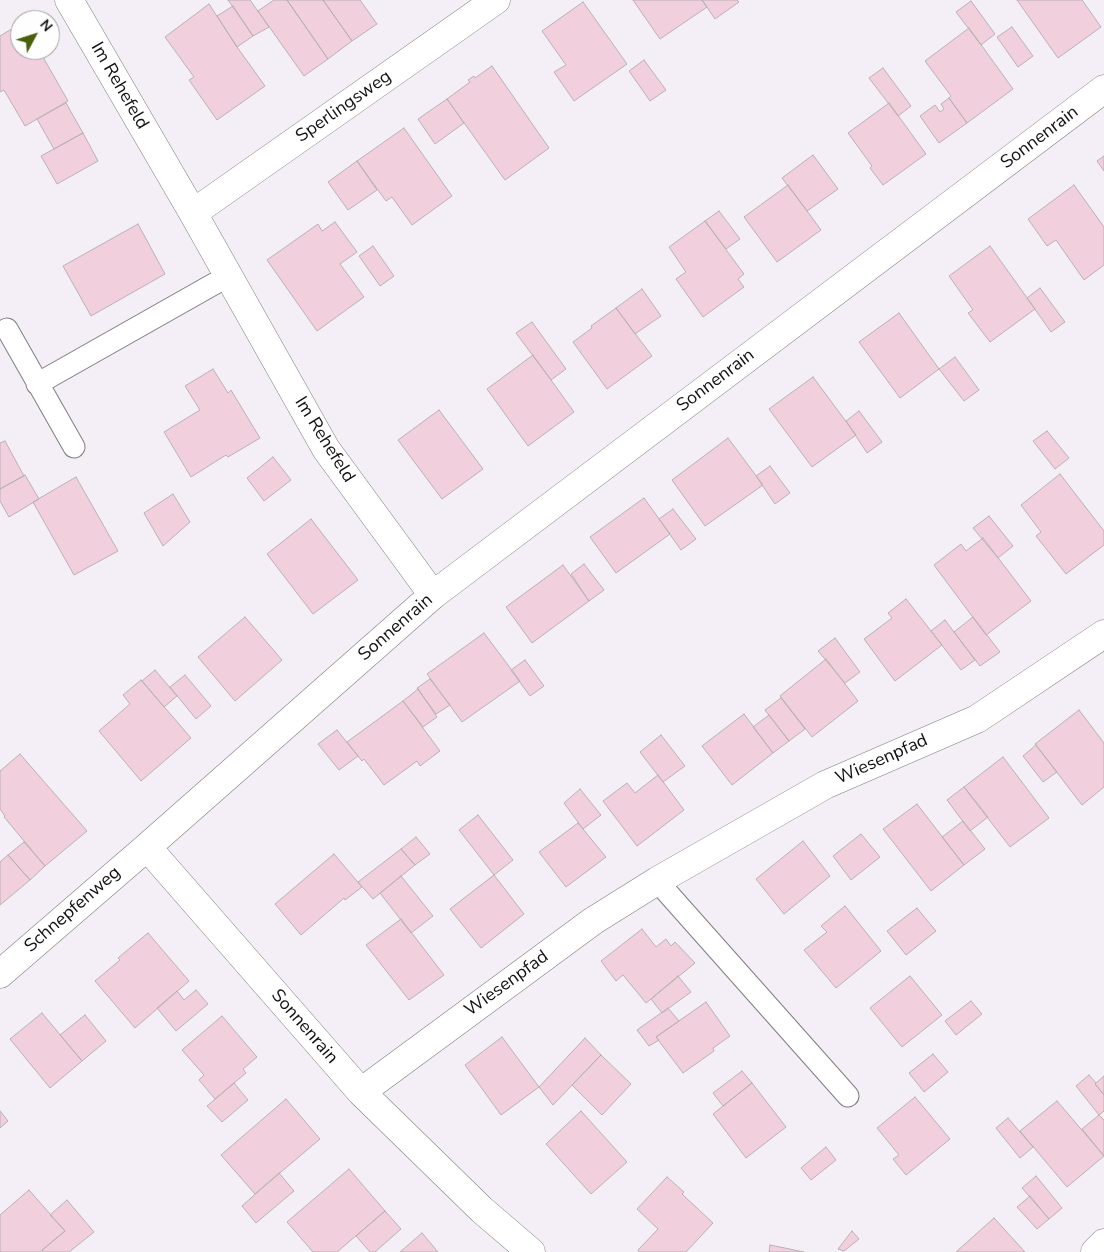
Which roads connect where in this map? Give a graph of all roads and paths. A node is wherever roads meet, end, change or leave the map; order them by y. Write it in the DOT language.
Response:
graph roads {
  1 [pos="69,0"];
  2 [pos="496,0"];
  3 [pos="1104,89"];
  4 [pos="193,213"];
  5 [pos="228,276"];
  6 [pos="7,330"];
  7 [pos="37,384"];
  8 [pos="74,447"];
  9 [pos="433,595"];
  10 [pos="1104,634"];
  11 [pos="147,847"];
  12 [pos="657,881"];
  13 [pos="0,974"];
  14 [pos="361,1092"];
  15 [pos="848,1096"];
  16 [pos="1104,1244"];
  17 [pos="531,1252"];
  18 [pos="1095,1252"];
  1 -- 4 [label="street, Im Rehefeld"];
  2 -- 4 [label="street, Sperlingsweg"];
  3 -- 9 [label="street, Sonnenrain"];
  4 -- 5 [label="street, Im Rehefeld"];
  5 -- 7 [label="lane"];
  5 -- 9 [label="street, Im Rehefeld"];
  6 -- 7 [label="lane"];
  7 -- 8 [label="lane"];
  9 -- 11 [label="street, Sonnenrain"];
  10 -- 12 [label="street, Wiesenpfad"];
  11 -- 13 [label="street, Schnepfenweg"];
  11 -- 14 [label="street, Sonnenrain"];
  12 -- 14 [label="street, Wiesenpfad"];
  12 -- 15 [label="lane"];
  14 -- 17 [label="street, Sonnenrain"];
  16 -- 18 [label="street"];
}
